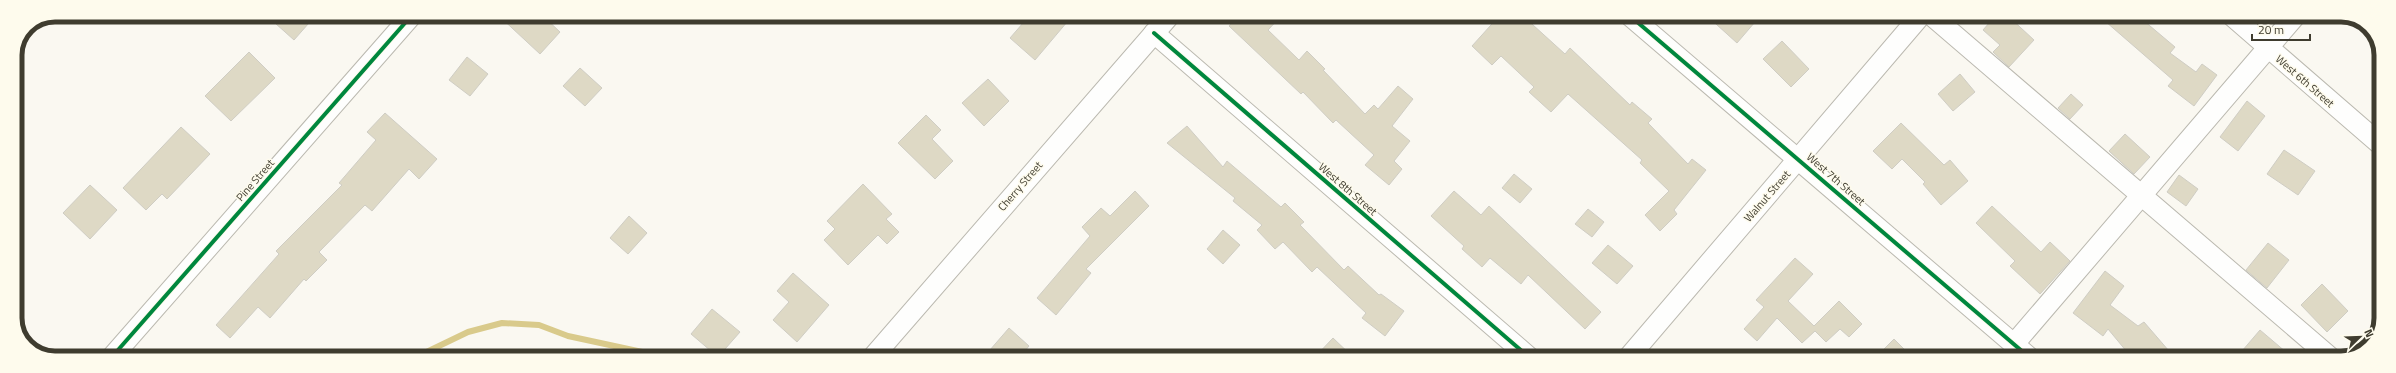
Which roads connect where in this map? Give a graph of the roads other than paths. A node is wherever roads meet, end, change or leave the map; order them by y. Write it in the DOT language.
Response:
graph roads {
  1 [pos="406,22"];
  2 [pos="1164,22"];
  3 [pos="1637,22"];
  4 [pos="1915,22"];
  5 [pos="1939,22"];
  6 [pos="2239,22"];
  7 [pos="2290,22"];
  8 [pos="1154,33"];
  9 [pos="2268,48"];
  10 [pos="2374,139"];
  11 [pos="1799,158"];
  12 [pos="2141,195"];
  13 [pos="2014,344"];
  14 [pos="117,351"];
  15 [pos="878,351"];
  16 [pos="1522,351"];
  17 [pos="1634,351"];
  18 [pos="2022,351"];
  19 [pos="2323,351"];
  1 -- 14 [label="street, Pine Street"];
  2 -- 8 [label="street, Cherry Street"];
  3 -- 11 [label="street, West 7th Street"];
  4 -- 11 [label="street, Walnut Street"];
  5 -- 12 [label="street"];
  6 -- 9 [label="street, West 6th Street"];
  7 -- 9 [label="street"];
  8 -- 15 [label="street, Cherry Street"];
  8 -- 16 [label="street, West 8th Street"];
  9 -- 10 [label="street, West 6th Street"];
  9 -- 12 [label="street"];
  11 -- 13 [label="street, West 7th Street"];
  11 -- 17 [label="street, Walnut Street"];
  12 -- 13 [label="street"];
  12 -- 19 [label="street"];
  13 -- 18 [label="street, West 7th Street"];
}
